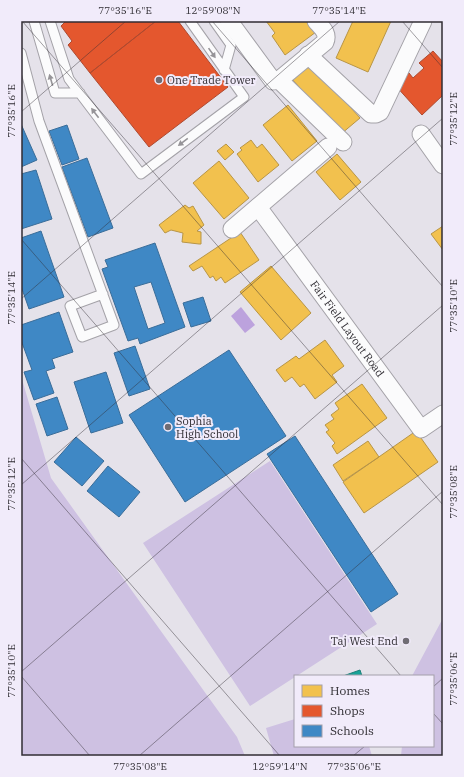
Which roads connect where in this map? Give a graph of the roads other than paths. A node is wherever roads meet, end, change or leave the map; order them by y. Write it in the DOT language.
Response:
graph roads {
  1 [pos="34,21"];
  2 [pos="50,21"];
  3 [pos="190,21"];
  4 [pos="214,21"];
  5 [pos="229,21"];
  6 [pos="423,21"];
  7 [pos="318,22"];
  8 [pos="21,53"];
  9 [pos="308,55"];
  10 [pos="224,70"];
  11 [pos="279,80"];
  12 [pos="80,92"];
  13 [pos="421,134"];
  14 [pos="443,165"];
  15 [pos="258,207"];
  16 [pos="232,229"];
  17 [pos="103,294"];
  18 [pos="443,414"];
  12 -- 1 [label="lane, one-way"];
  2 -- 12 [label="lane"];
  3 -- 10 [label="lane, one-way"];
  4 -- 10 [label="lane"];
  5 -- 11 [label="street"];
  6 -- 9 [label="street"];
  7 -- 9 [label="street"];
  8 -- 17 [label="lane"];
  9 -- 11 [label="street"];
  10 -- 12 [label="lane, one-way"];
  11 -- 15 [label="street"];
  13 -- 14 [label="street"];
  15 -- 16 [label="street"];
  15 -- 18 [label="street, Fair Field Layout Road"];
  17 -- 17 [label="lane"];
}
